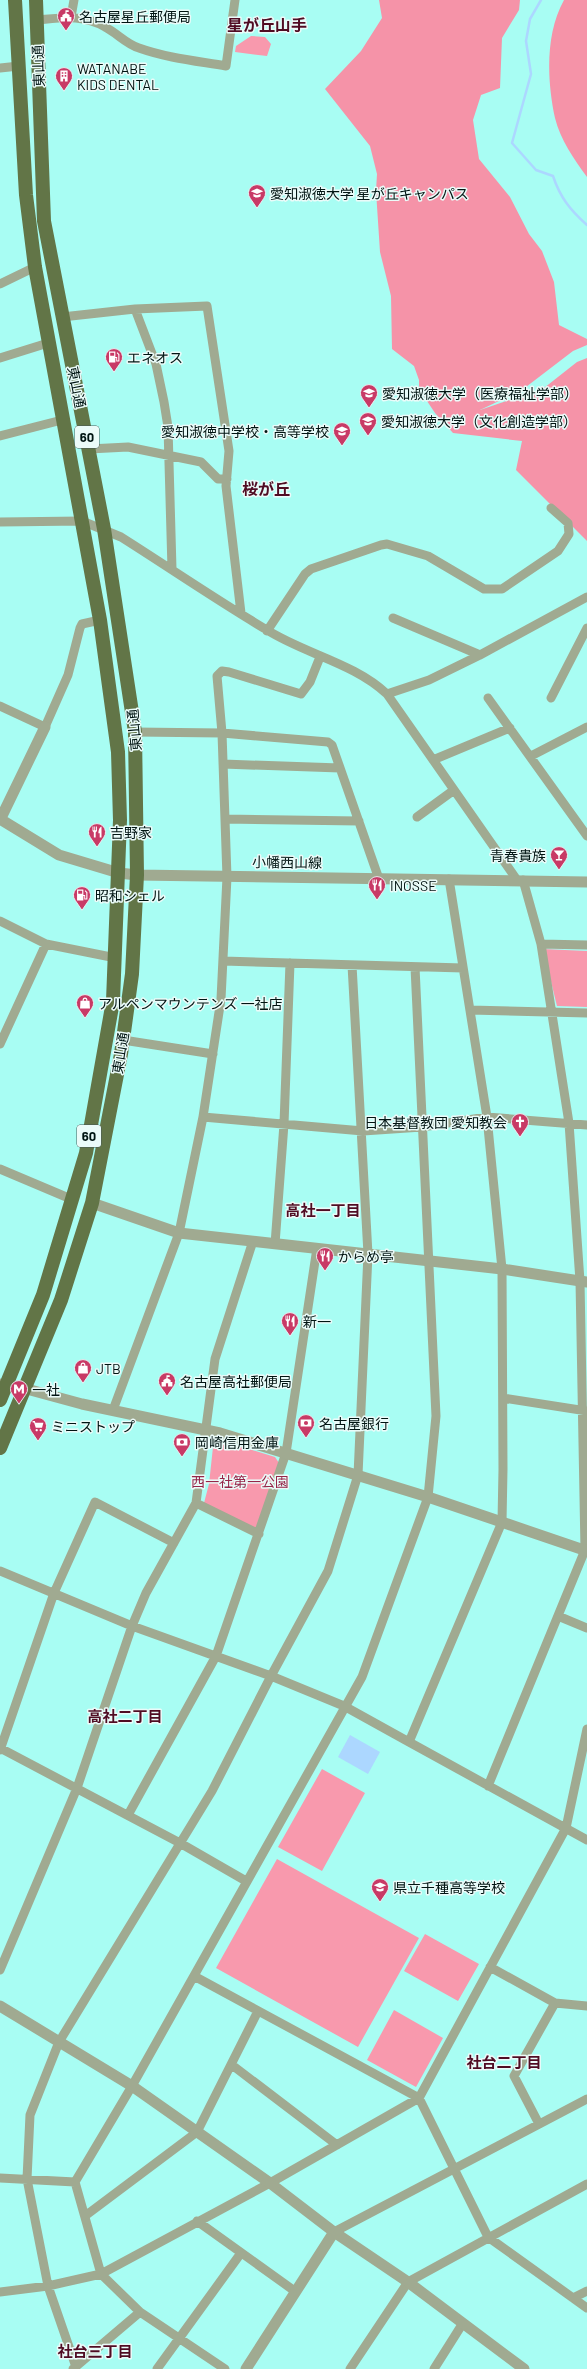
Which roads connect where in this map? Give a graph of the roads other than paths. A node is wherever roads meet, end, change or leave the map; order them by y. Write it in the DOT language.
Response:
graph roads {
  1 [pos="15,0"];
  2 [pos="36,0"];
  3 [pos="74,0"];
  4 [pos="235,0"];
  5 [pos="71,17"];
  6 [pos="37,20"];
  7 [pos="19,66"];
  8 [pos="0,68"];
  9 [pos="35,267"];
  10 [pos="0,284"];
  11 [pos="135,309"];
  12 [pos="62,317"];
  13 [pos="48,343"];
  14 [pos="0,358"];
  15 [pos="62,420"];
  16 [pos="0,436"];
  17 [pos="89,449"];
  18 [pos="168,456"];
  19 [pos="227,479"];
  20 [pos="552,508"];
  21 [pos="0,522"];
  22 [pos="82,522"];
  23 [pos="104,529"];
  24 [pos="172,569"];
  25 [pos="587,597"];
  26 [pos="240,613"];
  27 [pos="393,618"];
  28 [pos="100,620"];
  29 [pos="587,628"];
  30 [pos="268,631"];
  31 [pos="480,655"];
  32 [pos="320,657"];
  33 [pos="387,694"];
  34 [pos="488,698"];
  35 [pos="551,698"];
  36 [pos="0,706"];
  37 [pos="45,727"];
  38 [pos="510,728"];
  39 [pos="587,728"];
  40 [pos="136,732"];
  41 [pos="222,733"];
  42 [pos="531,756"];
  43 [pos="433,760"];
  44 [pos="223,764"];
  45 [pos="340,768"];
  46 [pos="454,790"];
  47 [pos="417,818"];
  48 [pos="225,819"];
  49 [pos="0,820"];
  50 [pos="359,820"];
  51 [pos="587,836"];
  52 [pos="119,873"];
  53 [pos="137,875"];
  54 [pos="227,877"];
  55 [pos="379,879"];
  56 [pos="449,879"];
  57 [pos="520,880"];
  58 [pos="587,882"];
  59 [pos="0,921"];
  60 [pos="46,944"];
  61 [pos="541,944"];
  62 [pos="587,945"];
  63 [pos="116,958"];
  64 [pos="223,961"];
  65 [pos="290,963"];
  66 [pos="352,965"];
  67 [pos="415,967"];
  68 [pos="463,968"];
  69 [pos="470,1010"];
  70 [pos="552,1012"];
  71 [pos="587,1013"];
  72 [pos="123,1040"];
  73 [pos="0,1044"];
  74 [pos="213,1054"];
  75 [pos="204,1117"];
  76 [pos="487,1117"];
  77 [pos="568,1123"];
  78 [pos="284,1124"];
  79 [pos="587,1126"];
  80 [pos="422,1127"];
  81 [pos="363,1132"];
  82 [pos="0,1169"];
  83 [pos="71,1199"];
  84 [pos="92,1203"];
  85 [pos="179,1233"];
  86 [pos="253,1241"];
  87 [pos="275,1244"];
  88 [pos="317,1248"];
  89 [pos="368,1254"];
  90 [pos="431,1262"];
  91 [pos="502,1269"];
  92 [pos="584,1282"];
  93 [pos="23,1388"];
  94 [pos="2,1390"];
  95 [pos="503,1398"];
  96 [pos="114,1410"];
  97 [pos="585,1411"];
  98 [pos="206,1430"];
  99 [pos="0,1448"];
  100 [pos="286,1453"];
  101 [pos="358,1476"];
  102 [pos="428,1497"];
  103 [pos="196,1503"];
  104 [pos="502,1522"];
  105 [pos="258,1534"];
  106 [pos="174,1544"];
  107 [pos="586,1551"];
  108 [pos="0,1571"];
  109 [pos="54,1593"];
  110 [pos="558,1616"];
  111 [pos="132,1626"];
  112 [pos="587,1628"];
  113 [pos="216,1656"];
  114 [pos="271,1676"];
  115 [pos="344,1706"];
  116 [pos="587,1729"];
  117 [pos="409,1742"];
  118 [pos="0,1748"];
  119 [pos="488,1786"];
  120 [pos="77,1788"];
  121 [pos="128,1816"];
  122 [pos="566,1828"];
  123 [pos="587,1840"];
  124 [pos="180,1843"];
  125 [pos="246,1881"];
  126 [pos="490,1968"];
  127 [pos="0,1970"];
  128 [pos="194,1976"];
  129 [pos="555,2003"];
  130 [pos="0,2006"];
  131 [pos="587,2006"];
  132 [pos="258,2011"];
  133 [pos="59,2042"];
  134 [pos="232,2064"];
  135 [pos="132,2086"];
  136 [pos="418,2098"];
  137 [pos="587,2099"];
  138 [pos="539,2124"];
  139 [pos="197,2132"];
  140 [pos="337,2145"];
  141 [pos="454,2169"];
  142 [pos="0,2178"];
  143 [pos="28,2179"];
  144 [pos="75,2182"];
  145 [pos="270,2183"];
  146 [pos="587,2184"];
  147 [pos="85,2216"];
  148 [pos="197,2221"];
  149 [pos="334,2232"];
  150 [pos="488,2236"];
  151 [pos="241,2253"];
  152 [pos="101,2274"];
  153 [pos="408,2282"];
  154 [pos="48,2286"];
  155 [pos="587,2291"];
  156 [pos="0,2292"];
  157 [pos="296,2292"];
  158 [pos="573,2298"];
  159 [pos="587,2308"];
  160 [pos="140,2312"];
  161 [pos="463,2324"];
  162 [pos="179,2338"];
  163 [pos="75,2368"];
  164 [pos="157,2369"];
  165 [pos="225,2369"];
  166 [pos="246,2369"];
  167 [pos="350,2369"];
  168 [pos="434,2369"];
  169 [pos="524,2369"];
  1 -- 7 [label="main road, 東山通 / 60"];
  2 -- 6 [label="main road, 東山通 / 60"];
  3 -- 5 [label="street"];
  4 -- 5 [label="street"];
  5 -- 6 [label="street"];
  6 -- 12 [label="main road, 東山通 / 60"];
  7 -- 8 [label="street"];
  7 -- 9 [label="main road, 東山通 / 60"];
  9 -- 10 [label="street"];
  9 -- 13 [label="main road, 東山通 / 60"];
  11 -- 12 [label="street"];
  11 -- 18 [label="street"];
  11 -- 19 [label="street"];
  12 -- 17 [label="main road, 東山通 / 60"];
  13 -- 14 [label="street"];
  13 -- 15 [label="main road, 東山通 / 60"];
  15 -- 16 [label="street"];
  15 -- 22 [label="main road, 東山通 / 60"];
  17 -- 18 [label="street"];
  17 -- 23 [label="main road, 東山通 / 60"];
  18 -- 19 [label="street"];
  18 -- 24 [label="street"];
  19 -- 26 [label="street"];
  20 -- 30 [label="street"];
  21 -- 22 [label="street"];
  22 -- 23 [label="street"];
  22 -- 28 [label="main road, 東山通 / 60"];
  23 -- 24 [label="street"];
  23 -- 40 [label="main road, 東山通 / 60"];
  24 -- 26 [label="street"];
  25 -- 31 [label="street"];
  26 -- 30 [label="street"];
  27 -- 31 [label="street"];
  28 -- 37 [label="street"];
  28 -- 52 [label="main road, 東山通 / 60"];
  29 -- 35 [label="street"];
  30 -- 32 [label="street"];
  31 -- 33 [label="street"];
  32 -- 33 [label="street"];
  32 -- 41 [label="street"];
  33 -- 43 [label="street"];
  34 -- 38 [label="street"];
  36 -- 37 [label="street"];
  37 -- 49 [label="street"];
  38 -- 42 [label="street"];
  38 -- 43 [label="street"];
  39 -- 42 [label="street"];
  40 -- 41 [label="street"];
  40 -- 53 [label="main road, 東山通 / 60"];
  41 -- 44 [label="street"];
  41 -- 45 [label="street"];
  42 -- 51 [label="street"];
  43 -- 46 [label="street"];
  44 -- 45 [label="street"];
  44 -- 48 [label="street"];
  45 -- 50 [label="street"];
  46 -- 47 [label="street"];
  46 -- 57 [label="street"];
  48 -- 50 [label="street"];
  48 -- 54 [label="street"];
  49 -- 52 [label="street, 小幡西山線"];
  50 -- 55 [label="street"];
  52 -- 53 [label="street, 小幡西山線"];
  52 -- 63 [label="main road, 東山通 / 60"];
  53 -- 54 [label="street, 小幡西山線"];
  53 -- 72 [label="main road, 東山通 / 60"];
  54 -- 55 [label="street, 小幡西山線"];
  54 -- 64 [label="street"];
  55 -- 56 [label="street, 小幡西山線"];
  56 -- 57 [label="street, 小幡西山線"];
  56 -- 68 [label="street"];
  57 -- 58 [label="street, 小幡西山線"];
  57 -- 61 [label="street"];
  59 -- 60 [label="street"];
  60 -- 63 [label="street"];
  60 -- 73 [label="street"];
  61 -- 62 [label="street"];
  61 -- 70 [label="street"];
  63 -- 83 [label="main road, 東山通 / 60"];
  64 -- 65 [label="street"];
  64 -- 74 [label="street"];
  65 -- 66 [label="street"];
  65 -- 78 [label="street"];
  66 -- 67 [label="street"];
  66 -- 81 [label="street"];
  67 -- 68 [label="street"];
  67 -- 80 [label="street"];
  68 -- 69 [label="street"];
  69 -- 70 [label="street"];
  69 -- 76 [label="street"];
  70 -- 71 [label="street"];
  70 -- 77 [label="street"];
  72 -- 74 [label="street"];
  72 -- 84 [label="main road, 東山通 / 60"];
  74 -- 75 [label="street"];
  75 -- 78 [label="street"];
  75 -- 85 [label="street"];
  76 -- 77 [label="street"];
  76 -- 80 [label="street"];
  76 -- 91 [label="street"];
  77 -- 79 [label="street"];
  77 -- 92 [label="street"];
  78 -- 81 [label="street"];
  78 -- 87 [label="street"];
  80 -- 81 [label="street"];
  80 -- 90 [label="street"];
  81 -- 89 [label="street"];
  82 -- 83 [label="street"];
  83 -- 94 [label="main road, 東山通 / 60"];
  84 -- 85 [label="street"];
  84 -- 93 [label="main road, 東山通 / 60"];
  85 -- 86 [label="street"];
  85 -- 96 [label="street"];
  86 -- 87 [label="street"];
  86 -- 98 [label="street"];
  87 -- 88 [label="street"];
  88 -- 89 [label="street"];
  88 -- 100 [label="street"];
  89 -- 90 [label="street"];
  89 -- 101 [label="street"];
  90 -- 91 [label="street"];
  90 -- 102 [label="street"];
  91 -- 92 [label="street"];
  91 -- 95 [label="street"];
  92 -- 97 [label="street"];
  93 -- 94 [label="street"];
  93 -- 96 [label="street"];
  93 -- 99 [label="main road, 東山通 / 60"];
  95 -- 97 [label="street"];
  95 -- 104 [label="street"];
  96 -- 98 [label="street"];
  97 -- 107 [label="street"];
  98 -- 100 [label="street"];
  98 -- 103 [label="street"];
  100 -- 101 [label="street"];
  100 -- 105 [label="street"];
  101 -- 102 [label="street"];
  101 -- 114 [label="street"];
  102 -- 104 [label="street"];
  102 -- 115 [label="street"];
  103 -- 105 [label="street"];
  103 -- 106 [label="street"];
  104 -- 107 [label="street"];
  104 -- 117 [label="street"];
  105 -- 113 [label="street"];
  106 -- 109 [label="street"];
  106 -- 111 [label="street"];
  107 -- 110 [label="street"];
  108 -- 109 [label="street"];
  109 -- 111 [label="street"];
  109 -- 118 [label="street"];
  110 -- 112 [label="street"];
  110 -- 119 [label="street"];
  111 -- 113 [label="street"];
  111 -- 120 [label="street"];
  113 -- 114 [label="street"];
  113 -- 121 [label="street"];
  114 -- 115 [label="street"];
  114 -- 124 [label="street"];
  115 -- 117 [label="street"];
  115 -- 125 [label="street"];
  116 -- 122 [label="street"];
  117 -- 119 [label="street"];
  118 -- 120 [label="street"];
  119 -- 122 [label="street"];
  120 -- 121 [label="street"];
  120 -- 127 [label="street"];
  121 -- 124 [label="street"];
  122 -- 123 [label="street"];
  122 -- 126 [label="street"];
  124 -- 125 [label="street"];
  124 -- 133 [label="street"];
  125 -- 128 [label="street"];
  126 -- 129 [label="street"];
  126 -- 136 [label="street"];
  128 -- 132 [label="street"];
  128 -- 135 [label="street"];
  129 -- 131 [label="street"];
  129 -- 138 [label="street"];
  130 -- 133 [label="street"];
  132 -- 134 [label="street"];
  132 -- 136 [label="street"];
  133 -- 135 [label="street"];
  133 -- 143 [label="street"];
  134 -- 139 [label="street"];
  134 -- 140 [label="street"];
  135 -- 139 [label="street"];
  135 -- 144 [label="street"];
  136 -- 140 [label="street"];
  136 -- 141 [label="street"];
  137 -- 138 [label="street"];
  138 -- 141 [label="street"];
  139 -- 145 [label="street"];
  139 -- 147 [label="street"];
  140 -- 145 [label="street"];
  141 -- 149 [label="street"];
  141 -- 150 [label="street"];
  142 -- 143 [label="street"];
  143 -- 144 [label="street"];
  143 -- 154 [label="street"];
  144 -- 147 [label="street"];
  145 -- 148 [label="street"];
  145 -- 149 [label="street"];
  146 -- 150 [label="street"];
  147 -- 152 [label="street"];
  148 -- 151 [label="street"];
  148 -- 152 [label="street"];
  149 -- 153 [label="street"];
  149 -- 157 [label="street"];
  150 -- 153 [label="street"];
  150 -- 158 [label="street"];
  151 -- 157 [label="street"];
  151 -- 162 [label="street"];
  152 -- 154 [label="street"];
  152 -- 160 [label="street"];
  153 -- 161 [label="street"];
  153 -- 167 [label="street"];
  154 -- 156 [label="street"];
  154 -- 163 [label="street"];
  155 -- 158 [label="street"];
  157 -- 166 [label="street"];
  158 -- 159 [label="street"];
  160 -- 162 [label="street"];
  160 -- 163 [label="street"];
  161 -- 168 [label="street"];
  161 -- 169 [label="street"];
  162 -- 164 [label="street"];
  162 -- 165 [label="street"];
}
